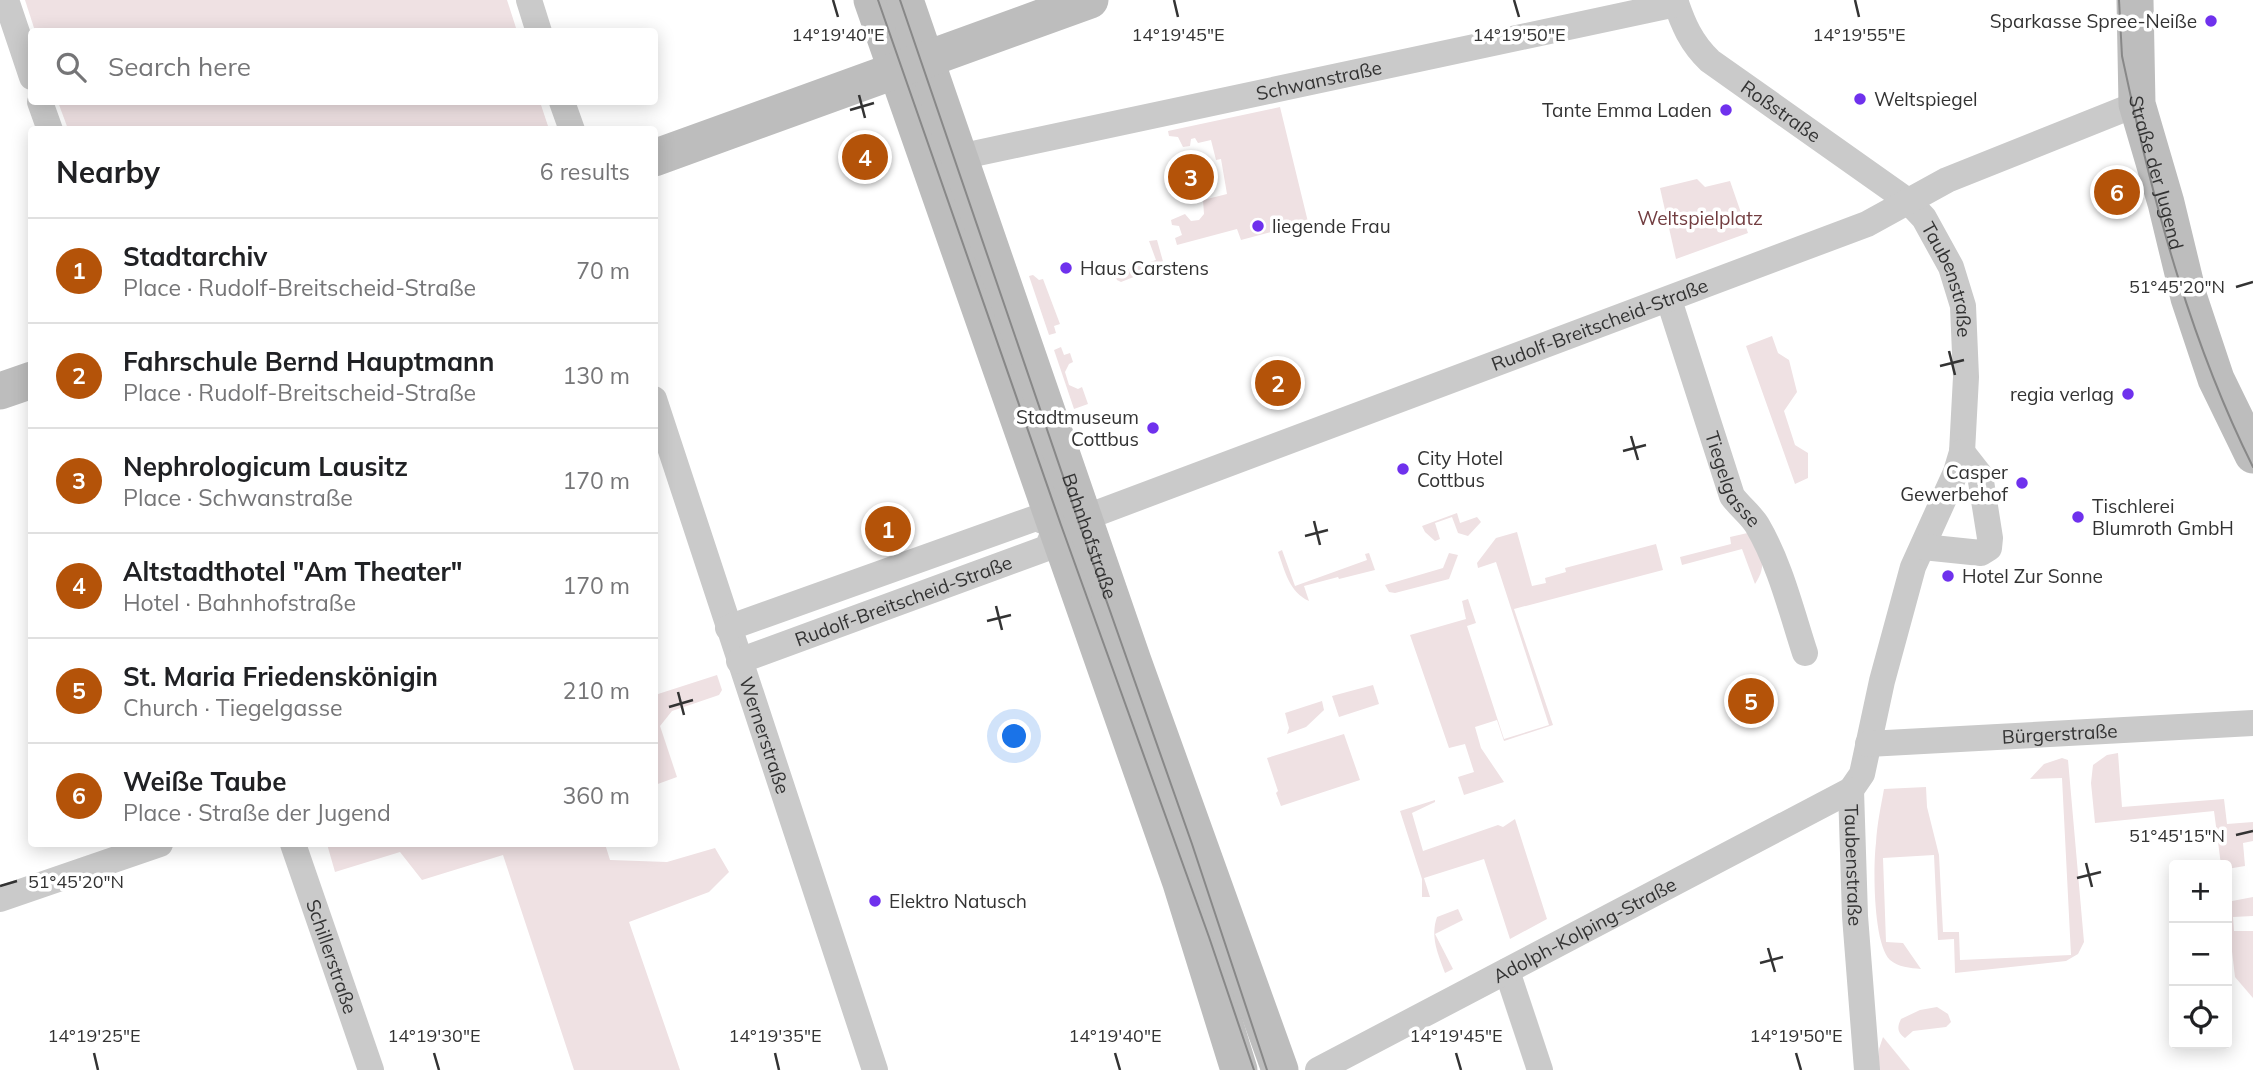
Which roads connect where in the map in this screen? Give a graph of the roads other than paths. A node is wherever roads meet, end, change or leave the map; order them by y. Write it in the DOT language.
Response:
graph roads {
  1 [pos="5,0"];
  2 [pos="529,0"];
  3 [pos="872,0"];
  4 [pos="905,0"];
  5 [pos="1090,0"];
  6 [pos="2135,0"];
  7 [pos="1676,2"];
  8 [pos="538,28"];
  9 [pos="911,64"];
  10 [pos="28,66"];
  11 [pos="2137,103"];
  12 [pos="41,105"];
  13 [pos="563,105"];
  14 [pos="49,126"];
  15 [pos="571,126"];
  16 [pos="658,157"];
  17 [pos="959,158"];
  18 [pos="1909,201"];
  19 [pos="1668,300"];
  20 [pos="28,381"];
  21 [pos="0,391"];
  22 [pos="658,411"];
  23 [pos="1962,452"];
  24 [pos="2253,456"];
  25 [pos="1070,522"];
  26 [pos="1923,547"];
  27 [pos="728,628"];
  28 [pos="1805,653"];
  29 [pos="739,661"];
  30 [pos="2253,723"];
  31 [pos="1868,744"];
  32 [pos="1851,790"];
  33 [pos="151,847"];
  34 [pos="294,847"];
  35 [pos="0,899"];
  36 [pos="1507,971"];
  37 [pos="371,1070"];
  38 [pos="874,1070"];
  39 [pos="1239,1070"];
  40 [pos="1280,1070"];
  41 [pos="1318,1070"];
  42 [pos="1541,1070"];
  43 [pos="1867,1070"];
  1 -- 10 [label="street"];
  2 -- 8 [label="street"];
  3 -- 9 [label="street, Bahnhofstraße"];
  4 -- 9 [label="street, Bahnhofstraße"];
  5 -- 9 [label="street"];
  6 -- 11 [label="street, Straße der Jugend"];
  7 -- 17 [label="street, Schwanstraße"];
  7 -- 18 [label="street, Roßstraße"];
  9 -- 16 [label="street"];
  9 -- 17 [label="street, Bahnhofstraße"];
  9 -- 25 [label="street, Bahnhofstraße"];
  11 -- 18 [label="street, Rudolf-Breitscheid-Straße"];
  11 -- 24 [label="street, Straße der Jugend"];
  12 -- 14 [label="street"];
  13 -- 15 [label="street"];
  17 -- 25 [label="street, Bahnhofstraße"];
  18 -- 19 [label="street, Rudolf-Breitscheid-Straße"];
  18 -- 23 [label="street, Taubenstraße"];
  19 -- 25 [label="street, Rudolf-Breitscheid-Straße"];
  19 -- 28 [label="street, Tiegelgasse"];
  20 -- 21 [label="street"];
  22 -- 27 [label="street, Wernerstraße"];
  23 -- 26 [label="street, Taubenstraße"];
  23 -- 26 [label="street"];
  25 -- 27 [label="street, Rudolf-Breitscheid-Straße"];
  25 -- 29 [label="street, Rudolf-Breitscheid-Straße"];
  25 -- 39 [label="street, Bahnhofstraße"];
  25 -- 40 [label="street, Bahnhofstraße"];
  26 -- 31 [label="street, Taubenstraße"];
  27 -- 29 [label="street, Wernerstraße"];
  29 -- 38 [label="street, Wernerstraße"];
  30 -- 31 [label="street, Bürgerstraße"];
  31 -- 32 [label="street, Taubenstraße"];
  32 -- 36 [label="street, Adolph-Kolping-Straße"];
  32 -- 43 [label="street, Taubenstraße"];
  33 -- 35 [label="street"];
  34 -- 37 [label="street, Schillerstraße"];
  36 -- 41 [label="street, Adolph-Kolping-Straße"];
  36 -- 42 [label="street"];
}
